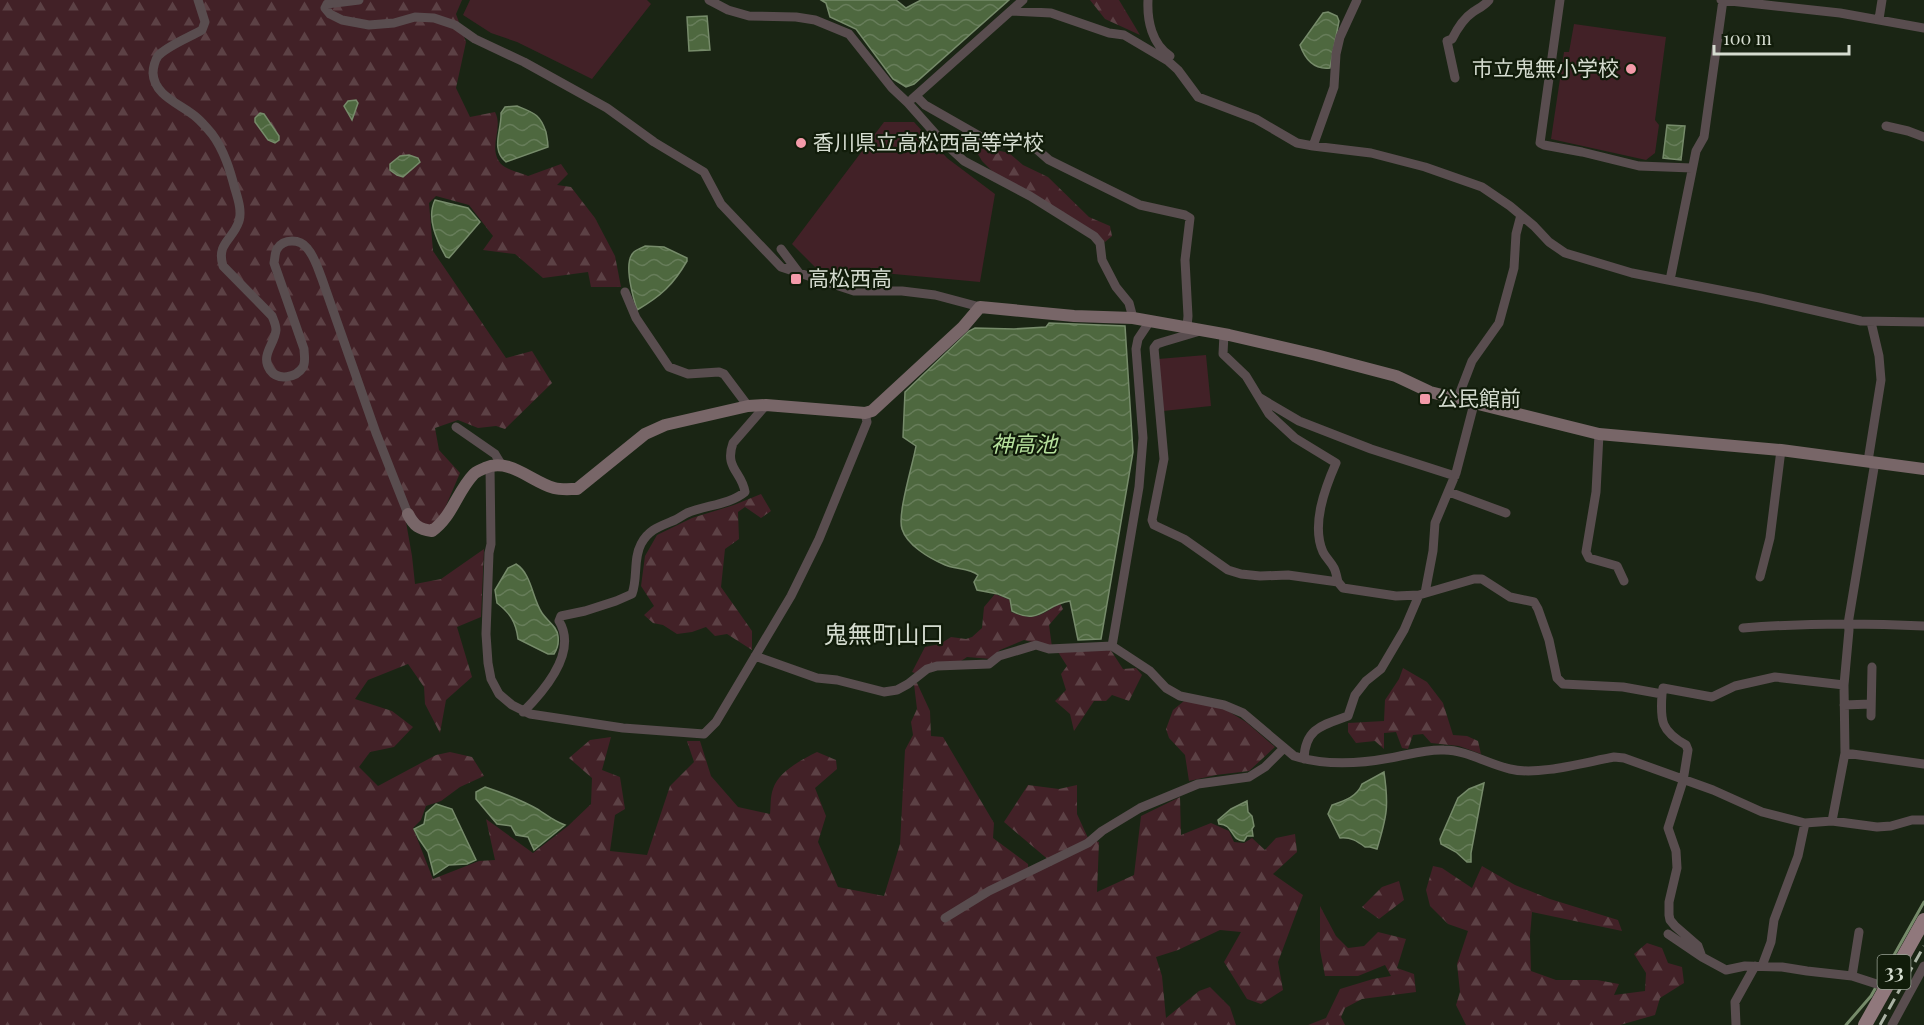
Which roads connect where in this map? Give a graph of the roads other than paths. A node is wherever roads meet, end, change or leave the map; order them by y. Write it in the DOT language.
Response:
graph roads {
  1 [pos="198,0"];
  2 [pos="359,0"];
  3 [pos="709,0"];
  4 [pos="1023,0"];
  5 [pos="1148,0"];
  6 [pos="1357,0"];
  7 [pos="1489,0"];
  8 [pos="1560,0"];
  9 [pos="1722,0"];
  10 [pos="1882,0"];
  11 [pos="1796,4"];
  12 [pos="1012,11"];
  13 [pos="1879,19"];
  14 [pos="1924,27"];
  15 [pos="1178,70"];
  16 [pos="1455,78"];
  17 [pos="916,96"];
  18 [pos="908,103"];
  19 [pos="1886,126"];
  20 [pos="1924,137"];
  21 [pos="1313,146"];
  22 [pos="1692,168"];
  23 [pos="1521,215"];
  24 [pos="781,249"];
  25 [pos="799,273"];
  26 [pos="1670,280"];
  27 [pos="625,292"];
  28 [pos="980,307"];
  29 [pos="1133,318"];
  30 [pos="1150,321"];
  31 [pos="1871,322"];
  32 [pos="1924,322"];
  33 [pos="1187,327"];
  34 [pos="1204,330"];
  35 [pos="1224,334"];
  36 [pos="1258,397"];
  37 [pos="1457,400"];
  38 [pos="1474,404"];
  39 [pos="766,405"];
  40 [pos="748,406"];
  41 [pos="865,413"];
  42 [pos="456,427"];
  43 [pos="1599,434"];
  44 [pos="1781,450"];
  45 [pos="1872,462"];
  46 [pos="495,465"];
  47 [pos="1924,469"];
  48 [pos="1455,476"];
  49 [pos="1449,492"];
  50 [pos="1506,513"];
  51 [pos="408,514"];
  52 [pos="1760,578"];
  53 [pos="1624,581"];
  54 [pos="1338,582"];
  55 [pos="1422,594"];
  56 [pos="1848,624"];
  57 [pos="1924,626"];
  58 [pos="1743,628"];
  59 [pos="1112,646"];
  60 [pos="755,656"];
  61 [pos="1872,667"];
  62 [pos="1844,685"];
  63 [pos="1662,694"];
  64 [pos="1871,704"];
  65 [pos="1844,705"];
  66 [pos="523,712"];
  67 [pos="1871,716"];
  68 [pos="1284,748"];
  69 [pos="1845,753"];
  70 [pos="1304,759"];
  71 [pos="1924,764"];
  72 [pos="1683,781"];
  73 [pos="1924,820"];
  74 [pos="1832,821"];
  75 [pos="1805,823"];
  76 [pos="945,918"];
  77 [pos="1924,920"];
  78 [pos="1859,932"];
  79 [pos="1668,934"];
  80 [pos="1702,957"];
  81 [pos="1758,966"];
  82 [pos="1924,966"];
  83 [pos="1852,975"];
  84 [pos="1886,987"];
  85 [pos="1736,1025"];
  86 [pos="1865,1025"];
  87 [pos="1892,1025"];
  1 -- 51 [label="street"];
  2 -- 25 [label="street"];
  3 -- 18 [label="street"];
  4 -- 12 [label="street"];
  5 -- 15 [label="street"];
  6 -- 21 [label="street"];
  7 -- 16 [label="street"];
  8 -- 22 [label="street"];
  9 -- 11 [label="street"];
  9 -- 22 [label="street"];
  10 -- 13 [label="street"];
  11 -- 13 [label="street"];
  12 -- 15 [label="street"];
  12 -- 17 [label="street"];
  13 -- 14 [label="street"];
  15 -- 21 [label="street"];
  17 -- 18 [label="street"];
  17 -- 33 [label="street"];
  18 -- 29 [label="street"];
  19 -- 20 [label="street"];
  21 -- 23 [label="street"];
  22 -- 26 [label="street"];
  23 -- 26 [label="street"];
  23 -- 37 [label="street"];
  24 -- 25 [label="street"];
  25 -- 28 [label="street"];
  26 -- 31 [label="street"];
  27 -- 40 [label="street"];
  28 -- 29 [label="street"];
  28 -- 41 [label="street"];
  29 -- 30 [label="street"];
  30 -- 33 [label="street"];
  30 -- 59 [label="street"];
  31 -- 32 [label="street"];
  31 -- 45 [label="street"];
  33 -- 34 [label="street"];
  34 -- 35 [label="street"];
  34 -- 54 [label="street"];
  35 -- 36 [label="street"];
  35 -- 37 [label="street"];
  36 -- 48 [label="street"];
  36 -- 54 [label="street"];
  37 -- 38 [label="street"];
  38 -- 43 [label="street"];
  38 -- 48 [label="street"];
  39 -- 40 [label="street"];
  39 -- 41 [label="street"];
  39 -- 66 [label="street"];
  40 -- 46 [label="street"];
  41 -- 60 [label="street"];
  42 -- 46 [label="street"];
  43 -- 44 [label="street"];
  43 -- 53 [label="street"];
  44 -- 45 [label="street"];
  44 -- 52 [label="street"];
  45 -- 47 [label="street"];
  45 -- 56 [label="street"];
  46 -- 51 [label="street"];
  46 -- 66 [label="street"];
  48 -- 49 [label="street"];
  49 -- 50 [label="street"];
  49 -- 55 [label="street"];
  54 -- 55 [label="street"];
  55 -- 63 [label="street"];
  55 -- 70 [label="street"];
  56 -- 57 [label="street"];
  56 -- 58 [label="street"];
  56 -- 62 [label="street"];
  59 -- 60 [label="street"];
  59 -- 68 [label="street"];
  60 -- 66 [label="street"];
  61 -- 64 [label="street"];
  62 -- 63 [label="street"];
  62 -- 65 [label="street"];
  63 -- 72 [label="street"];
  64 -- 65 [label="street"];
  64 -- 67 [label="street"];
  65 -- 69 [label="street"];
  68 -- 70 [label="street"];
  68 -- 76 [label="street"];
  69 -- 71 [label="street"];
  69 -- 74 [label="street"];
  70 -- 72 [label="street"];
  72 -- 75 [label="street"];
  72 -- 80 [label="street"];
  73 -- 74 [label="street"];
  74 -- 75 [label="street"];
  75 -- 81 [label="street"];
  77 -- 84 [label="main road, 33"];
  78 -- 83 [label="street"];
  79 -- 80 [label="street"];
  80 -- 81 [label="street"];
  81 -- 83 [label="street"];
  81 -- 85 [label="street"];
  82 -- 87 [label="street"];
  83 -- 84 [label="street"];
  84 -- 86 [label="main road, 33"];
}
